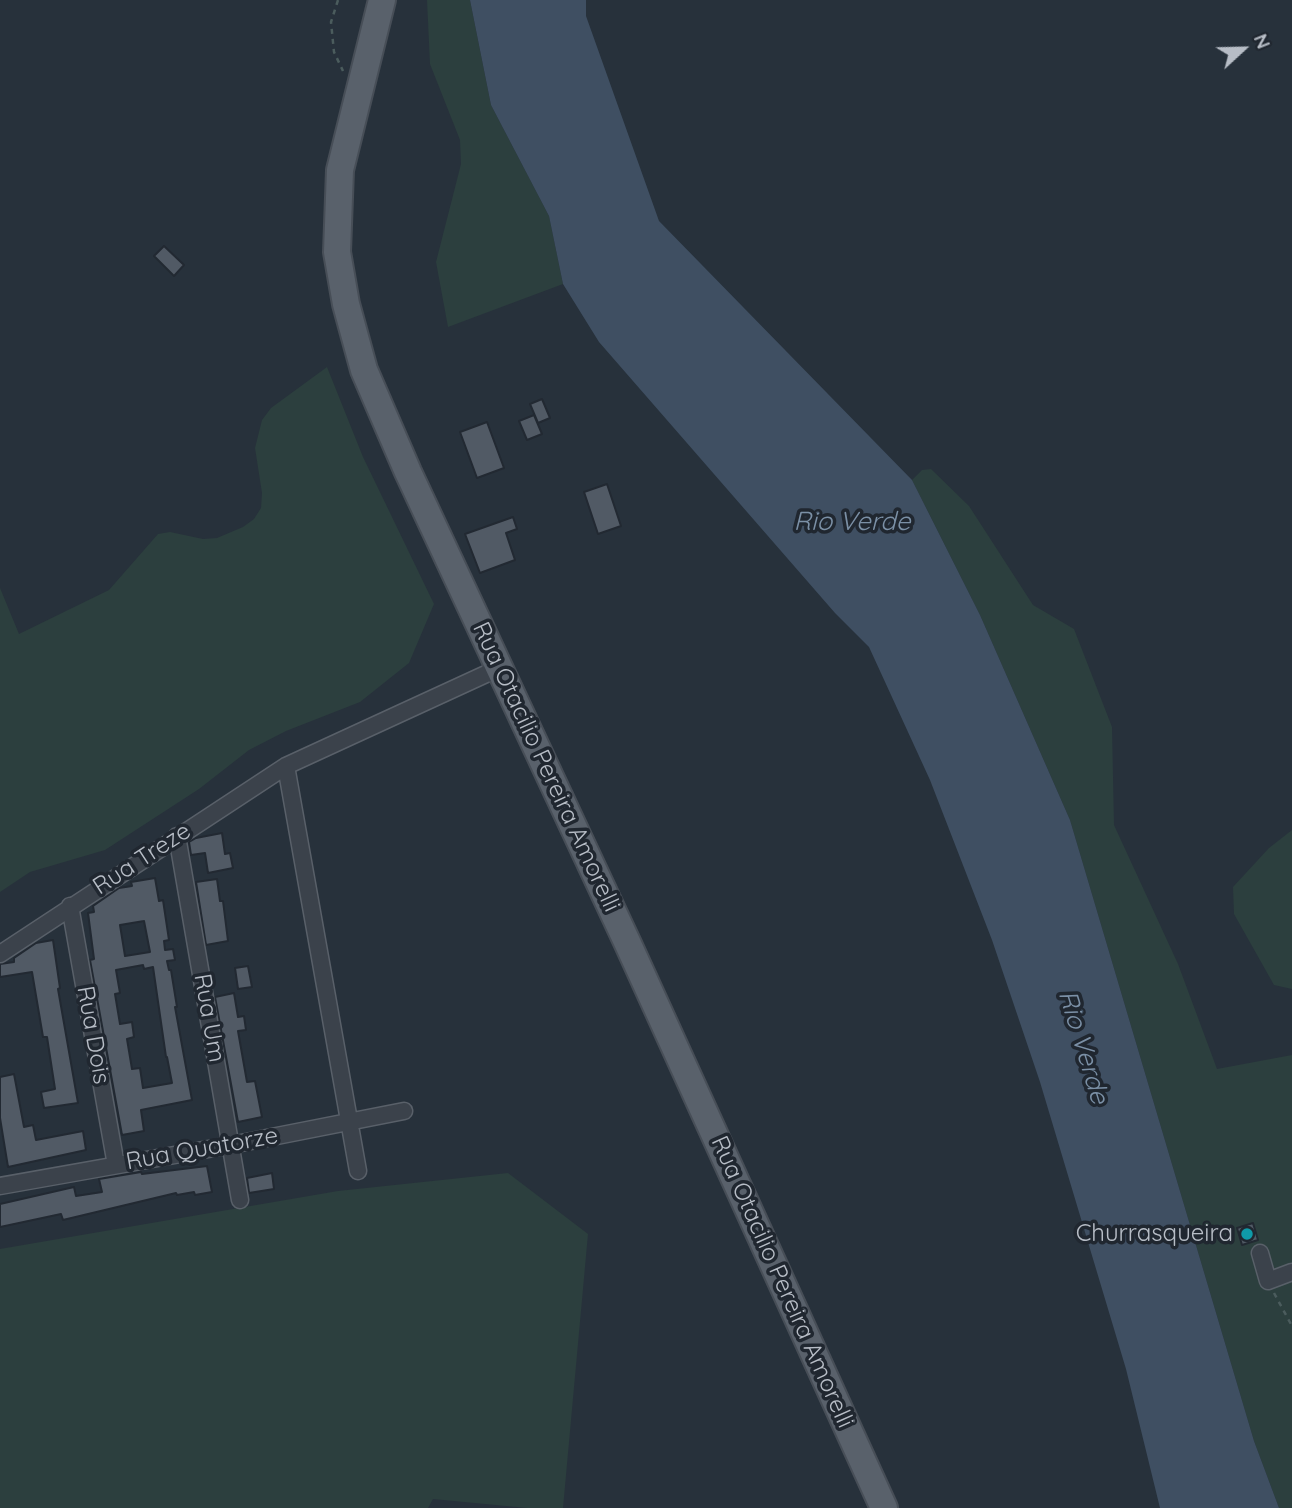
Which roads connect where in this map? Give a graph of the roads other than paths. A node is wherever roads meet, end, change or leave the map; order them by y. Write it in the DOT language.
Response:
graph roads {
  1 [pos="382,0"];
  2 [pos="499,668"];
  3 [pos="286,766"];
  4 [pos="177,836"];
  5 [pos="70,906"];
  6 [pos="0,954"];
  7 [pos="404,1111"];
  8 [pos="348,1122"];
  9 [pos="231,1145"];
  10 [pos="116,1165"];
  11 [pos="358,1171"];
  12 [pos="1,1183"];
  13 [pos="240,1200"];
  14 [pos="1260,1254"];
  15 [pos="1292,1272"];
  16 [pos="884,1508"];
  1 -- 2 [label="main road, Rua Otacilio Pereira Amorelli"];
  2 -- 3 [label="street, Rua Treze"];
  2 -- 16 [label="main road, Rua Otacilio Pereira Amorelli"];
  3 -- 4 [label="street, Rua Treze"];
  3 -- 8 [label="street"];
  4 -- 5 [label="street, Rua Treze"];
  4 -- 9 [label="street, Rua Um"];
  5 -- 6 [label="street, Rua Treze"];
  5 -- 10 [label="street, Rua Dois"];
  7 -- 8 [label="street, Rua Quatorze"];
  8 -- 9 [label="street, Rua Quatorze"];
  8 -- 11 [label="street"];
  9 -- 10 [label="street, Rua Quatorze"];
  9 -- 13 [label="street, Rua Um"];
  10 -- 12 [label="street, Rua Quatorze"];
  14 -- 15 [label="street"];
}
